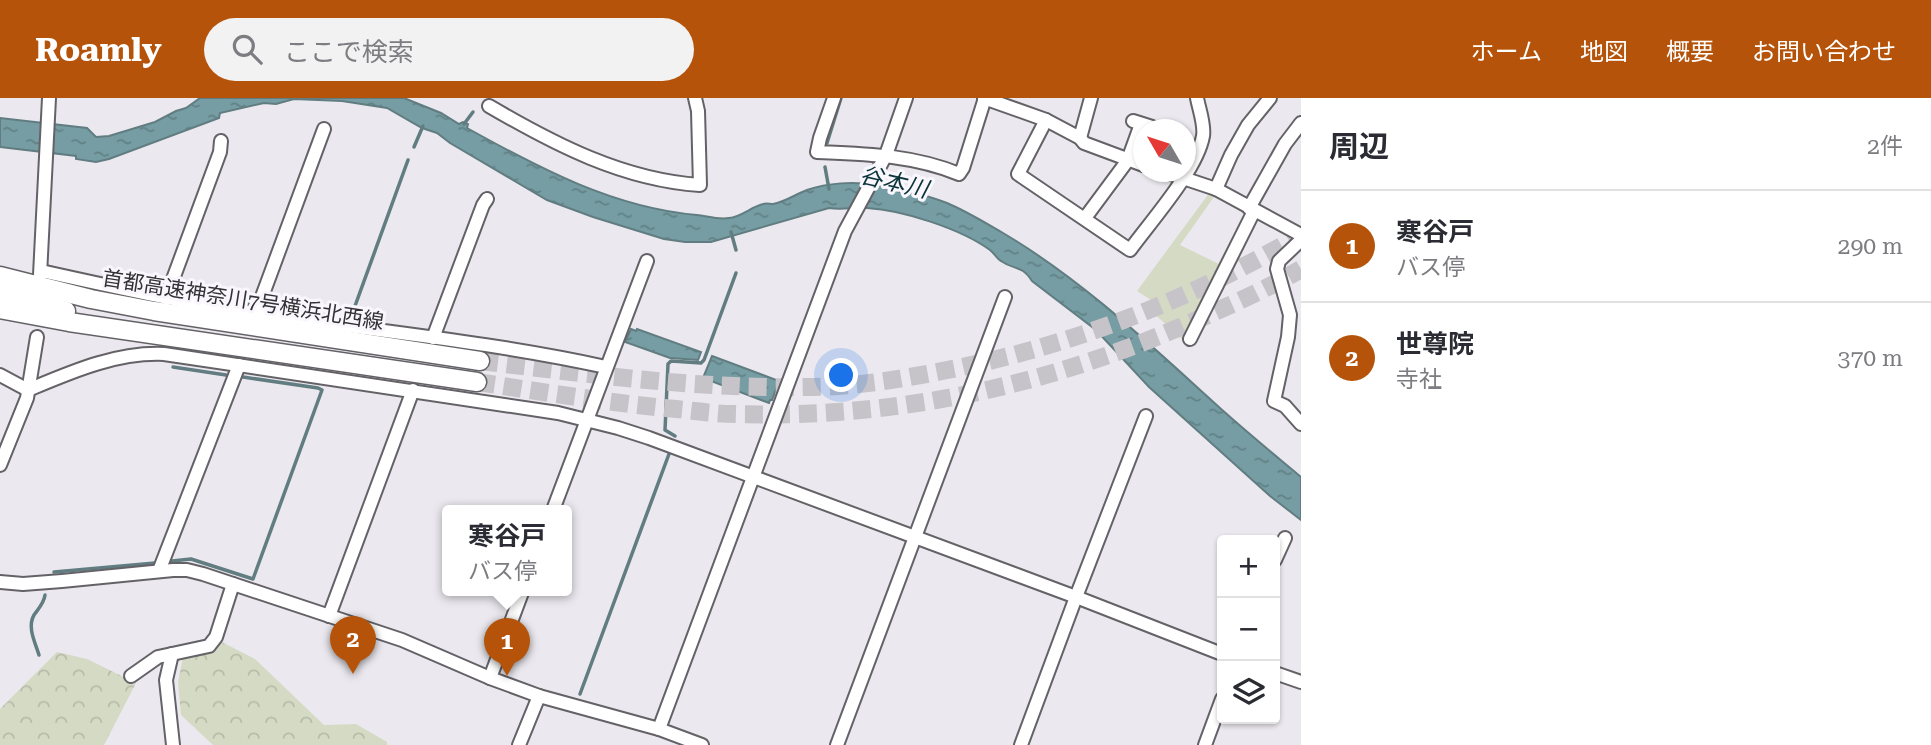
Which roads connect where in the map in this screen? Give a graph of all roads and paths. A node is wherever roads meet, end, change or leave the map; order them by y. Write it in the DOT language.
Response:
graph roads {
  1 [pos="695,98"];
  2 [pos="834,98"];
  3 [pos="905,98"];
  4 [pos="985,98"];
  5 [pos="1091,98"];
  6 [pos="1197,98"];
  7 [pos="1270,98"];
  8 [pos="49,100"];
  9 [pos="489,106"];
  10 [pos="1046,120"];
  11 [pos="1301,123"];
  12 [pos="324,130"];
  13 [pos="1080,138"];
  14 [pos="221,141"];
  15 [pos="1133,147"];
  16 [pos="1196,155"];
  17 [pos="884,158"];
  18 [pos="1128,160"];
  19 [pos="1133,161"];
  20 [pos="1181,182"];
  21 [pos="1196,182"];
  22 [pos="1216,189"];
  23 [pos="487,199"];
  24 [pos="1252,209"];
  25 [pos="1085,218"];
  26 [pos="1301,238"];
  27 [pos="646,261"];
  28 [pos="0,276"];
  29 [pos="0,292"];
  30 [pos="1005,297"];
  31 [pos="166,298"];
  32 [pos="0,309"];
  33 [pos="256,313"];
  34 [pos="151,333"];
  35 [pos="37,337"];
  36 [pos="433,338"];
  37 [pos="1190,339"];
  38 [pos="480,360"];
  39 [pos="239,365"];
  40 [pos="606,367"];
  41 [pos="0,376"];
  42 [pos="477,382"];
  43 [pos="28,390"];
  44 [pos="413,390"];
  45 [pos="1146,416"];
  46 [pos="586,420"];
  47 [pos="1301,424"];
  48 [pos="0,465"];
  49 [pos="753,476"];
  50 [pos="555,505"];
  51 [pos="915,537"];
  52 [pos="1285,538"];
  53 [pos="1280,549"];
  54 [pos="159,571"];
  55 [pos="0,582"];
  56 [pos="233,584"];
  57 [pos="521,596"];
  58 [pos="1076,597"];
  59 [pos="329,616"];
  60 [pos="1217,651"];
  61 [pos="172,654"];
  62 [pos="1280,675"];
  63 [pos="131,676"];
  64 [pos="490,678"];
  65 [pos="1301,682"];
  66 [pos="539,696"];
  67 [pos="1217,713"];
  68 [pos="659,729"];
  69 [pos="173,745"];
  70 [pos="519,745"];
  71 [pos="702,745"];
  72 [pos="837,745"];
  73 [pos="1021,745"];
  74 [pos="1205,745"];
  1 -- 9 [label="street"];
  2 -- 17 [label="street"];
  3 -- 17 [label="street"];
  4 -- 10 [label="street"];
  4 -- 17 [label="street"];
  5 -- 13 [label="street"];
  6 -- 16 [label="street"];
  7 -- 22 [label="street"];
  8 -- 31 [label="street"];
  10 -- 13 [label="street"];
  10 -- 25 [label="street"];
  11 -- 24 [label="street"];
  12 -- 33 [label="street"];
  13 -- 18 [label="street"];
  14 -- 31 [label="street"];
  15 -- 18 [label="street"];
  17 -- 49 [label="street"];
  18 -- 19 [label="street"];
  18 -- 25 [label="street"];
  20 -- 25 [label="street"];
  21 -- 22 [label="street"];
  22 -- 24 [label="street"];
  23 -- 36 [label="street"];
  24 -- 26 [label="street"];
  24 -- 37 [label="street"];
  26 -- 47 [label="street"];
  27 -- 40 [label="street"];
  28 -- 38 [label="highway, 首都高速神奈川7号横浜北西線"];
  29 -- 34 [label="highway"];
  30 -- 51 [label="street"];
  31 -- 33 [label="street"];
  32 -- 34 [label="highway"];
  33 -- 36 [label="street"];
  34 -- 42 [label="highway"];
  35 -- 43 [label="street"];
  36 -- 40 [label="street"];
  39 -- 43 [label="street"];
  39 -- 44 [label="street"];
  39 -- 54 [label="street"];
  40 -- 46 [label="street"];
  41 -- 43 [label="street"];
  43 -- 48 [label="street"];
  44 -- 46 [label="street"];
  44 -- 59 [label="street"];
  45 -- 58 [label="street"];
  46 -- 49 [label="street"];
  46 -- 50 [label="street"];
  49 -- 51 [label="street"];
  49 -- 68 [label="street"];
  51 -- 58 [label="street"];
  51 -- 72 [label="street"];
  52 -- 53 [label="street"];
  54 -- 55 [label="street"];
  54 -- 56 [label="street"];
  56 -- 59 [label="street"];
  56 -- 61 [label="street"];
  57 -- 64 [label="street"];
  58 -- 60 [label="street"];
  58 -- 73 [label="street"];
  59 -- 64 [label="street"];
  61 -- 63 [label="street"];
  61 -- 69 [label="street"];
  62 -- 65 [label="street"];
  64 -- 66 [label="street"];
  66 -- 68 [label="street"];
  66 -- 70 [label="street"];
  67 -- 74 [label="street"];
  68 -- 71 [label="street"];
}
